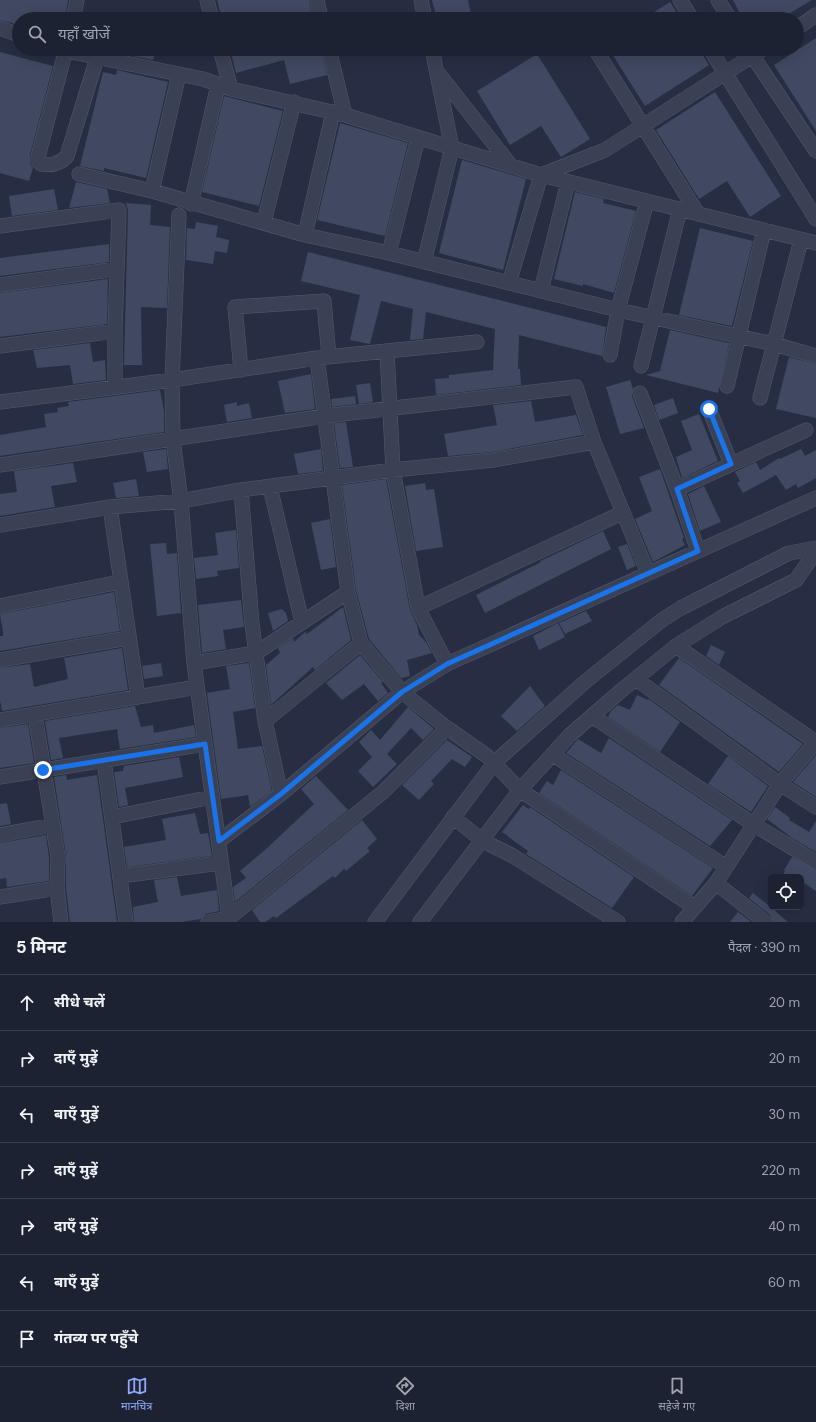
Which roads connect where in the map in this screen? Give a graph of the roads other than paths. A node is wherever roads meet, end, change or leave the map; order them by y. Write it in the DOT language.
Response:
graph roads {
  1 [pos="77,0"];
  2 [pos="207,0"];
  3 [pos="317,0"];
  4 [pos="421,0"];
  5 [pos="680,0"];
  6 [pos="718,0"];
  7 [pos="74,12"];
  8 [pos="210,12"];
  9 [pos="320,12"];
  10 [pos="424,12"];
  11 [pos="688,12"];
  12 [pos="726,12"];
  13 [pos="816,16"];
  14 [pos="804,24"];
  15 [pos="0,28"];
  16 [pos="12,32"];
  17 [pos="62,56"];
  18 [pos="88,56"];
  19 [pos="222,56"];
  20 [pos="330,56"];
  21 [pos="434,56"];
  22 [pos="600,56"];
  23 [pos="714,56"];
  24 [pos="748,56"];
  25 [pos="758,56"];
  26 [pos="96,58"];
  27 [pos="437,72"];
  28 [pos="179,74"];
  29 [pos="725,74"];
  30 [pos="218,85"];
  31 [pos="231,89"];
  32 [pos="294,102"];
  33 [pos="339,114"];
  34 [pos="644,125"];
  35 [pos="418,138"];
  36 [pos="452,148"];
  37 [pos="816,151"];
  38 [pos="511,166"];
  39 [pos="79,174"];
  40 [pos="541,175"];
  41 [pos="568,182"];
  42 [pos="152,192"];
  43 [pos="647,201"];
  44 [pos="191,204"];
  45 [pos="680,209"];
  46 [pos="698,214"];
  47 [pos="179,215"];
  48 [pos="816,219"];
  49 [pos="264,222"];
  50 [pos="0,226"];
  51 [pos="764,230"];
  52 [pos="305,235"];
  53 [pos="801,240"];
  54 [pos="816,243"];
  55 [pos="389,253"];
  56 [pos="424,262"];
  57 [pos="117,269"];
  58 [pos="509,283"];
  59 [pos="0,285"];
  60 [pos="542,291"];
  61 [pos="618,310"];
  62 [pos="654,318"];
  63 [pos="115,331"];
  64 [pos="739,337"];
  65 [pos="477,342"];
  66 [pos="774,344"];
  67 [pos="0,346"];
  68 [pos="387,351"];
  69 [pos="610,355"];
  70 [pos="816,356"];
  71 [pos="323,358"];
  72 [pos="641,366"];
  73 [pos="241,370"];
  74 [pos="172,380"];
  75 [pos="116,386"];
  76 [pos="728,386"];
  77 [pos="640,393"];
  78 [pos="760,398"];
  79 [pos="0,402"];
  80 [pos="389,409"];
  81 [pos="709,409"];
  82 [pos="325,416"];
  83 [pos="806,430"];
  84 [pos="173,440"];
  85 [pos="594,442"];
  86 [pos="731,464"];
  87 [pos="0,465"];
  88 [pos="393,470"];
  89 [pos="333,478"];
  90 [pos="270,487"];
  91 [pos="677,489"];
  92 [pos="241,490"];
  93 [pos="816,498"];
  94 [pos="181,501"];
  95 [pos="110,507"];
  96 [pos="622,513"];
  97 [pos="0,525"];
  98 [pos="816,548"];
  99 [pos="698,551"];
  100 [pos="816,551"];
  101 [pos="648,573"];
  102 [pos="120,582"];
  103 [pos="348,592"];
  104 [pos="0,606"];
  105 [pos="418,608"];
  106 [pos="302,622"];
  107 [pos="128,638"];
  108 [pos="361,643"];
  109 [pos="676,646"];
  110 [pos="256,653"];
  111 [pos="0,660"];
  112 [pos="194,663"];
  113 [pos="447,664"];
  114 [pos="636,679"];
  115 [pos="197,687"];
  116 [pos="402,692"];
  117 [pos="138,697"];
  118 [pos="35,716"];
  119 [pos="592,716"];
  120 [pos="0,720"];
  121 [pos="264,721"];
  122 [pos="447,728"];
  123 [pos="816,742"];
  124 [pos="205,744"];
  125 [pos="552,754"];
  126 [pos="491,759"];
  127 [pos="104,761"];
  128 [pos="43,770"];
  129 [pos="0,777"];
  130 [pos="780,784"];
  131 [pos="520,790"];
  132 [pos="281,794"];
  133 [pos="212,797"];
  134 [pos="816,807"];
  135 [pos="112,817"];
  136 [pos="453,817"];
  137 [pos="753,824"];
  138 [pos="53,825"];
  139 [pos="0,835"];
  140 [pos="219,841"];
  141 [pos="483,841"];
  142 [pos="816,862"];
  143 [pos="220,863"];
  144 [pos="725,866"];
  145 [pos="120,876"];
  146 [pos="716,883"];
  147 [pos="57,888"];
  148 [pos="0,897"];
  149 [pos="694,907"];
  150 [pos="229,918"];
  151 [pos="685,921"];
  152 [pos="61,922"];
  153 [pos="126,922"];
  154 [pos="208,922"];
  155 [pos="376,922"];
  156 [pos="420,922"];
  157 [pos="618,922"];
  158 [pos="765,922"];
  1 -- 7 [label="street"];
  2 -- 8 [label="street"];
  3 -- 9 [label="street"];
  4 -- 10 [label="street"];
  5 -- 11 [label="street"];
  6 -- 12 [label="street"];
  13 -- 14 [label="street"];
  15 -- 16 [label="street"];
  17 -- 26 [label="street"];
  18 -- 26 [label="street"];
  19 -- 31 [label="street"];
  20 -- 33 [label="street"];
  21 -- 27 [label="street"];
  22 -- 34 [label="street"];
  23 -- 29 [label="street"];
  24 -- 29 [label="street"];
  25 -- 37 [label="street"];
  26 -- 28 [label="street"];
  27 -- 36 [label="street"];
  27 -- 38 [label="street"];
  28 -- 30 [label="street"];
  28 -- 42 [label="street"];
  29 -- 34 [label="street"];
  29 -- 48 [label="street"];
  30 -- 31 [label="street"];
  30 -- 44 [label="street"];
  31 -- 32 [label="street"];
  32 -- 33 [label="street"];
  32 -- 49 [label="street"];
  33 -- 35 [label="street"];
  33 -- 52 [label="street"];
  34 -- 40 [label="street"];
  34 -- 46 [label="street"];
  35 -- 36 [label="street"];
  35 -- 55 [label="street"];
  36 -- 38 [label="street"];
  36 -- 56 [label="street"];
  38 -- 40 [label="street"];
  39 -- 42 [label="street"];
  40 -- 41 [label="street"];
  40 -- 58 [label="street"];
  41 -- 43 [label="street"];
  41 -- 60 [label="street"];
  42 -- 44 [label="street"];
  43 -- 45 [label="street"];
  43 -- 61 [label="street"];
  44 -- 49 [label="street"];
  45 -- 46 [label="street"];
  45 -- 62 [label="street"];
  46 -- 51 [label="street"];
  47 -- 74 [label="street"];
  49 -- 52 [label="street"];
  50 -- 57 [label="street"];
  51 -- 53 [label="street"];
  51 -- 64 [label="street"];
  52 -- 55 [label="street"];
  53 -- 54 [label="street"];
  53 -- 66 [label="street"];
  55 -- 56 [label="street"];
  56 -- 58 [label="street"];
  57 -- 59 [label="street"];
  57 -- 63 [label="street"];
  58 -- 60 [label="street"];
  60 -- 61 [label="street"];
  61 -- 62 [label="street"];
  61 -- 69 [label="street"];
  62 -- 64 [label="street"];
  62 -- 72 [label="street"];
  63 -- 67 [label="street"];
  63 -- 75 [label="street"];
  64 -- 66 [label="street"];
  64 -- 76 [label="street"];
  65 -- 68 [label="street"];
  66 -- 70 [label="street"];
  66 -- 78 [label="street"];
  68 -- 71 [label="street"];
  68 -- 80 [label="street"];
  71 -- 73 [label="street"];
  71 -- 73 [label="street"];
  71 -- 82 [label="street"];
  73 -- 74 [label="street"];
  74 -- 75 [label="street"];
  74 -- 84 [label="street"];
  75 -- 79 [label="street"];
  77 -- 91 [label="street"];
  80 -- 82 [label="street"];
  80 -- 85 [label="street"];
  80 -- 88 [label="street"];
  81 -- 86 [label="street"];
  82 -- 84 [label="street"];
  82 -- 89 [label="street"];
  83 -- 86 [label="street"];
  84 -- 87 [label="street"];
  84 -- 94 [label="street"];
  85 -- 88 [label="street"];
  85 -- 96 [label="street"];
  86 -- 91 [label="street"];
  88 -- 89 [label="street"];
  88 -- 105 [label="street"];
  89 -- 90 [label="street"];
  89 -- 103 [label="street"];
  90 -- 92 [label="street"];
  90 -- 106 [label="street"];
  91 -- 99 [label="street"];
  92 -- 94 [label="street"];
  92 -- 110 [label="street"];
  93 -- 99 [label="street"];
  94 -- 95 [label="street"];
  94 -- 112 [label="street"];
  95 -- 97 [label="street"];
  95 -- 102 [label="street"];
  96 -- 101 [label="street"];
  96 -- 105 [label="street"];
  98 -- 126 [label="street"];
  99 -- 101 [label="street"];
  100 -- 109 [label="street"];
  101 -- 113 [label="street"];
  102 -- 104 [label="street"];
  102 -- 107 [label="street"];
  103 -- 106 [label="street"];
  103 -- 108 [label="street"];
  105 -- 113 [label="street"];
  106 -- 110 [label="street"];
  107 -- 111 [label="street"];
  107 -- 117 [label="street"];
  108 -- 116 [label="street"];
  108 -- 121 [label="street"];
  109 -- 114 [label="street"];
  109 -- 123 [label="street"];
  110 -- 112 [label="street"];
  110 -- 121 [label="street"];
  112 -- 115 [label="street"];
  113 -- 116 [label="street"];
  114 -- 119 [label="street"];
  114 -- 130 [label="street"];
  115 -- 117 [label="street"];
  115 -- 124 [label="street"];
  116 -- 122 [label="street"];
  116 -- 132 [label="street"];
  117 -- 118 [label="street"];
  118 -- 120 [label="street"];
  118 -- 128 [label="street"];
  119 -- 125 [label="street"];
  119 -- 137 [label="street"];
  121 -- 132 [label="street"];
  122 -- 126 [label="street"];
  122 -- 150 [label="street"];
  123 -- 130 [label="street"];
  124 -- 127 [label="street"];
  124 -- 133 [label="street"];
  125 -- 131 [label="street"];
  125 -- 144 [label="street"];
  126 -- 131 [label="street"];
  126 -- 136 [label="street"];
  127 -- 128 [label="street"];
  127 -- 135 [label="street"];
  128 -- 129 [label="street"];
  128 -- 138 [label="street"];
  130 -- 134 [label="street"];
  130 -- 137 [label="street"];
  131 -- 141 [label="street"];
  131 -- 149 [label="street"];
  132 -- 140 [label="street"];
  133 -- 135 [label="street"];
  133 -- 140 [label="street"];
  135 -- 145 [label="street"];
  136 -- 141 [label="street"];
  136 -- 155 [label="street"];
  137 -- 142 [label="street"];
  137 -- 144 [label="street"];
  138 -- 139 [label="street"];
  138 -- 147 [label="street"];
  140 -- 143 [label="street"];
  141 -- 156 [label="street"];
  141 -- 157 [label="street"];
  143 -- 145 [label="street"];
  143 -- 150 [label="street"];
  144 -- 146 [label="street"];
  145 -- 153 [label="street"];
  146 -- 149 [label="street"];
  146 -- 158 [label="street"];
  147 -- 148 [label="street"];
  147 -- 152 [label="street"];
  149 -- 151 [label="street"];
  150 -- 154 [label="street"];
}
